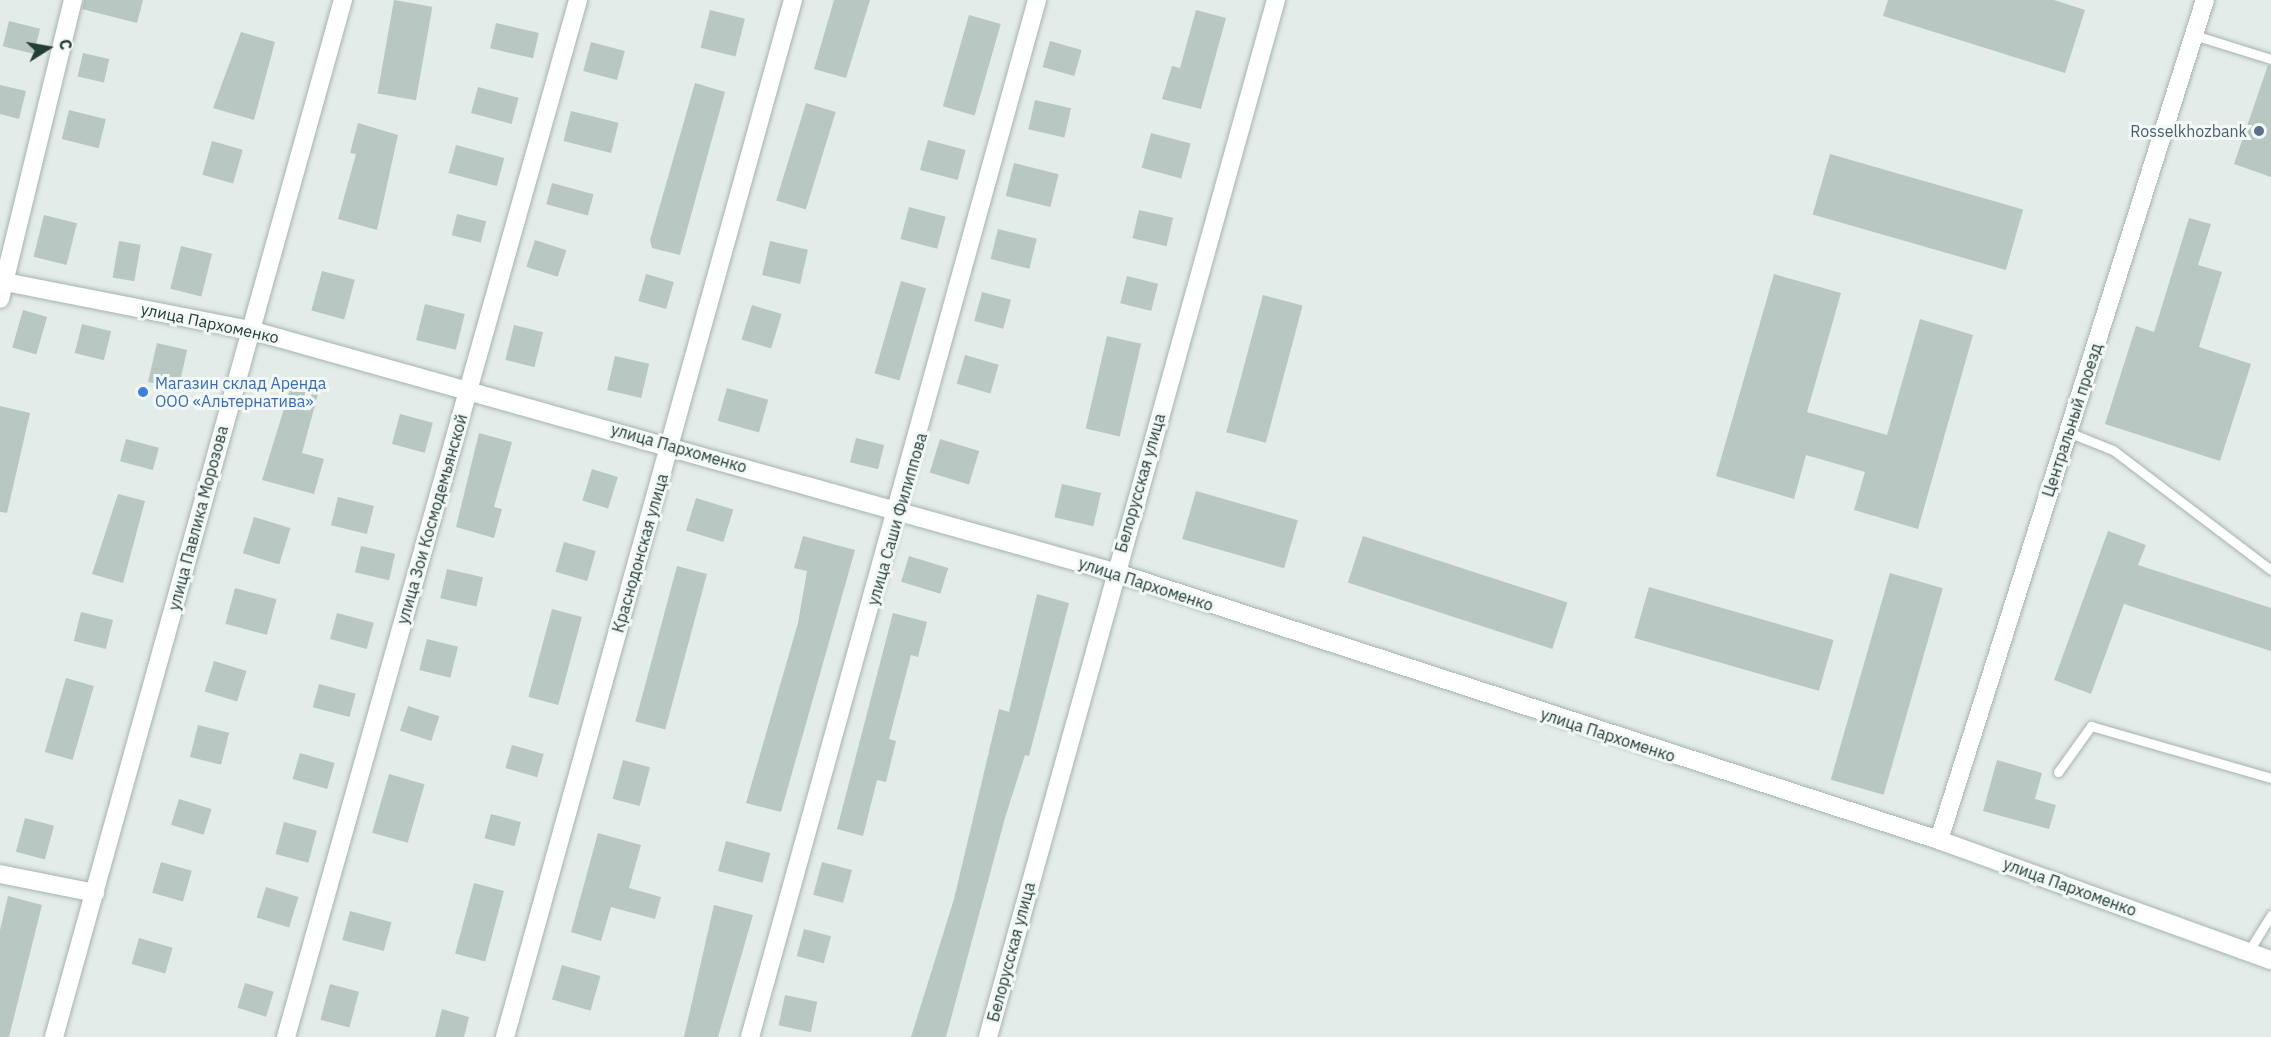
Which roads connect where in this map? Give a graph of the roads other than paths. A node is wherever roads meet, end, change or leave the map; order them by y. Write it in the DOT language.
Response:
graph roads {
  1 [pos="73,0"];
  2 [pos="344,0"];
  3 [pos="578,0"];
  4 [pos="793,0"];
  5 [pos="1037,0"];
  6 [pos="1276,0"];
  7 [pos="2205,0"];
  8 [pos="2194,35"];
  9 [pos="2271,59"];
  10 [pos="1,287"];
  11 [pos="250,330"];
  12 [pos="469,390"];
  13 [pos="2068,432"];
  14 [pos="670,446"];
  15 [pos="900,511"];
  16 [pos="2271,570"];
  17 [pos="1114,572"];
  18 [pos="2058,772"];
  19 [pos="2271,778"];
  20 [pos="1939,840"];
  21 [pos="0,874"];
  22 [pos="95,893"];
  23 [pos="2271,915"];
  24 [pos="2248,952"];
  25 [pos="2271,960"];
  26 [pos="54,1037"];
  27 [pos="286,1037"];
  28 [pos="505,1037"];
  29 [pos="750,1037"];
  30 [pos="988,1037"];
  1 -- 10 [label="street"];
  2 -- 11 [label="street, улица Павлика Морозова"];
  3 -- 12 [label="street, улица Зои Космодемьянской"];
  4 -- 14 [label="street, Краснодонская улица"];
  5 -- 15 [label="street, улица Саши Филиппова"];
  6 -- 17 [label="street, Белорусская улица"];
  7 -- 8 [label="street, Центральный проезд"];
  8 -- 9 [label="lane"];
  8 -- 13 [label="street, Центральный проезд"];
  10 -- 11 [label="street, улица Пархоменко"];
  11 -- 12 [label="street, улица Пархоменко"];
  11 -- 22 [label="street, улица Павлика Морозова"];
  12 -- 14 [label="street, улица Пархоменко"];
  12 -- 27 [label="street, улица Зои Космодемьянской"];
  13 -- 16 [label="lane"];
  13 -- 20 [label="street, Центральный проезд"];
  14 -- 15 [label="street, улица Пархоменко"];
  14 -- 28 [label="street, Краснодонская улица"];
  15 -- 17 [label="street, улица Пархоменко"];
  15 -- 29 [label="street, улица Саши Филиппова"];
  17 -- 20 [label="street, улица Пархоменко"];
  17 -- 30 [label="street, Белорусская улица"];
  18 -- 19 [label="lane"];
  20 -- 24 [label="street, улица Пархоменко"];
  21 -- 22 [label="street"];
  22 -- 26 [label="street, улица Павлика Морозова"];
  23 -- 24 [label="lane"];
  24 -- 25 [label="street, улица Пархоменко"];
}
